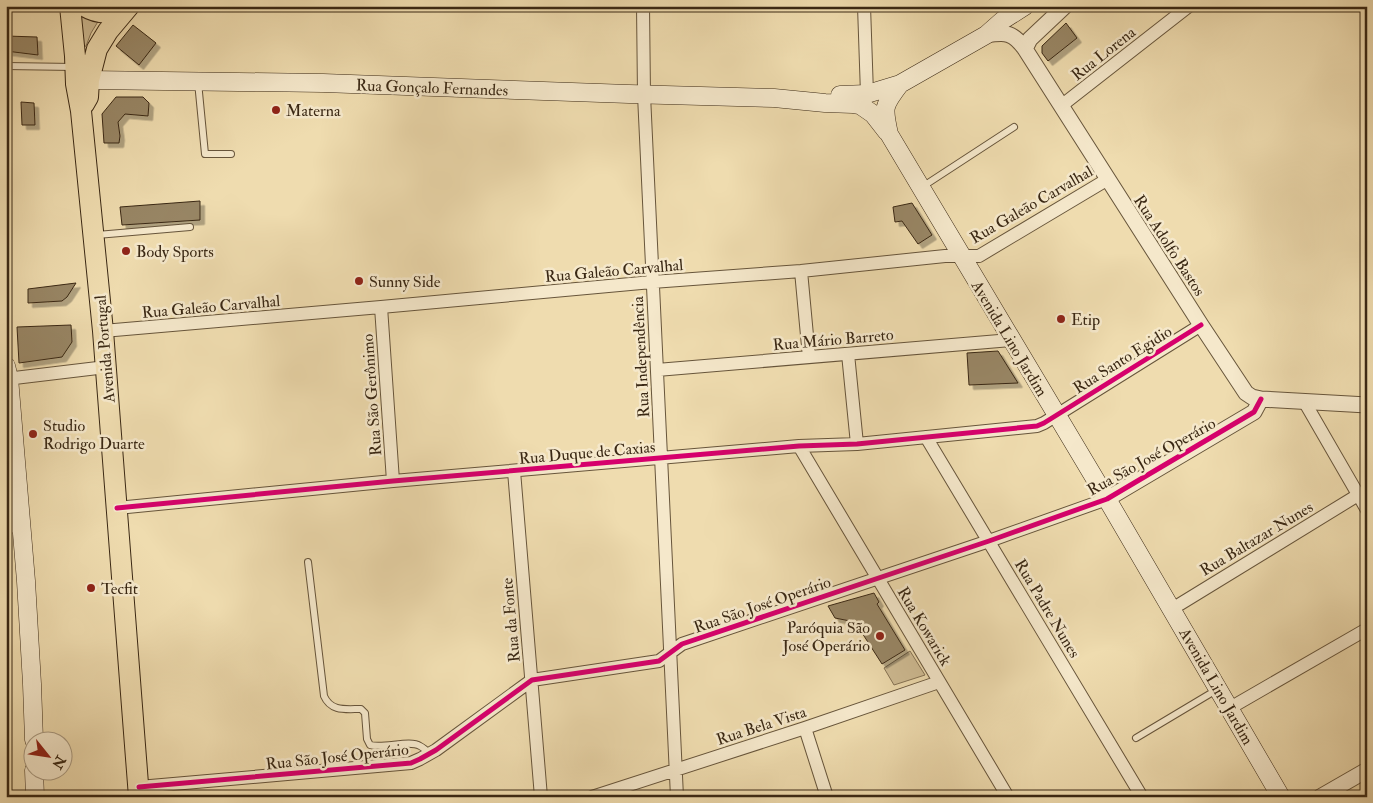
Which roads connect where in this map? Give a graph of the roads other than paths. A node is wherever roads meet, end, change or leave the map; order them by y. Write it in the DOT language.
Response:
graph roads {
  1 [pos="70,6"];
  2 [pos="84,6"];
  3 [pos="128,6"];
  4 [pos="643,6"];
  5 [pos="864,6"];
  6 [pos="1025,6"];
  7 [pos="1050,6"];
  8 [pos="1065,6"];
  9 [pos="1189,6"];
  10 [pos="1035,33"];
  11 [pos="986,34"];
  12 [pos="1025,49"];
  13 [pos="6,66"];
  14 [pos="80,68"];
  15 [pos="198,80"];
  16 [pos="900,84"];
  17 [pos="644,94"];
  18 [pos="867,94"];
  19 [pos="774,98"];
  20 [pos="1061,106"];
  21 [pos="1014,127"];
  22 [pos="889,134"];
  23 [pos="230,154"];
  24 [pos="1108,179"];
  25 [pos="921,187"];
  26 [pos="190,227"];
  27 [pos="93,235"];
  28 [pos="961,256"];
  29 [pos="801,271"];
  30 [pos="652,282"];
  31 [pos="381,307"];
  32 [pos="1201,325"];
  33 [pos="103,331"];
  34 [pos="1011,340"];
  35 [pos="848,354"];
  36 [pos="809,357"];
  37 [pos="106,367"];
  38 [pos="657,370"];
  39 [pos="7,374"];
  40 [pos="1261,399"];
  41 [pos="1304,401"];
  42 [pos="1367,405"];
  43 [pos="1057,415"];
  44 [pos="926,437"];
  45 [pos="856,444"];
  46 [pos="799,446"];
  47 [pos="661,458"];
  48 [pos="514,471"];
  49 [pos="393,481"];
  50 [pos="1358,495"];
  51 [pos="1107,499"];
  52 [pos="117,508"];
  53 [pos="1367,510"];
  54 [pos="13,526"];
  55 [pos="989,541"];
  56 [pos="308,562"];
  57 [pos="877,578"];
  58 [pos="1172,609"];
  59 [pos="1367,629"];
  60 [pos="670,653"];
  61 [pos="532,680"];
  62 [pos="939,682"];
  63 [pos="1219,689"];
  64 [pos="1230,708"];
  65 [pos="805,728"];
  66 [pos="33,730"];
  67 [pos="1136,738"];
  68 [pos="430,754"];
  69 [pos="676,769"];
  70 [pos="1367,770"];
  71 [pos="34,780"];
  72 [pos="139,792"];
  73 [pos="35,797"];
  74 [pos="541,797"];
  75 [pos="592,797"];
  76 [pos="677,797"];
  77 [pos="827,797"];
  78 [pos="1008,797"];
  79 [pos="1142,797"];
  80 [pos="1281,797"];
  81 [pos="1320,797"];
  1 -- 14 [label="main road, Avenida Portugal"];
  2 -- 3 [label="main road"];
  3 -- 14 [label="main road, Avenida Portugal"];
  4 -- 17 [label="street, Rua Independência"];
  5 -- 18 [label="street"];
  6 -- 11 [label="main road, Rua Gonçalo Fernandes"];
  7 -- 10 [label="street"];
  8 -- 10 [label="street"];
  9 -- 20 [label="street, Rua Lorena"];
  10 -- 12 [label="street"];
  11 -- 12 [label="street, Rua Adolfo Bastos"];
  11 -- 16 [label="main road, Rua Gonçalo Fernandes"];
  12 -- 20 [label="street, Rua Adolfo Bastos"];
  13 -- 14 [label="lane"];
  14 -- 15 [label="main road, Rua Gonçalo Fernandes"];
  14 -- 27 [label="main road, Avenida Portugal"];
  15 -- 17 [label="main road, Rua Gonçalo Fernandes"];
  15 -- 23 [label="lane"];
  16 -- 18 [label="main road, Rua Gonçalo Fernandes"];
  16 -- 22 [label="main road, Avenida Lino Jardim"];
  17 -- 19 [label="main road, Rua Gonçalo Fernandes"];
  17 -- 30 [label="street, Rua Independência"];
  18 -- 19 [label="main road, Rua Gonçalo Fernandes"];
  19 -- 22 [label="main road, Rua Gonçalo Fernandes"];
  20 -- 24 [label="street, Rua Adolfo Bastos"];
  21 -- 25 [label="lane"];
  22 -- 25 [label="main road, Avenida Lino Jardim"];
  24 -- 28 [label="street, Rua Galeão Carvalhal"];
  24 -- 32 [label="street, Rua Adolfo Bastos"];
  25 -- 28 [label="main road, Avenida Lino Jardim"];
  26 -- 27 [label="lane"];
  27 -- 33 [label="main road, Avenida Portugal"];
  28 -- 29 [label="street, Rua Galeão Carvalhal"];
  28 -- 34 [label="main road, Avenida Lino Jardim"];
  29 -- 30 [label="street, Rua Galeão Carvalhal"];
  29 -- 36 [label="street"];
  30 -- 31 [label="street, Rua Galeão Carvalhal"];
  30 -- 38 [label="street, Rua Independência"];
  31 -- 33 [label="street, Rua Galeão Carvalhal"];
  31 -- 49 [label="street, Rua São Gerônimo"];
  32 -- 40 [label="street, Rua Adolfo Bastos"];
  32 -- 43 [label="street, Rua Santo Egidio"];
  33 -- 37 [label="main road, Avenida Portugal"];
  34 -- 35 [label="street, Rua Mário Barreto"];
  34 -- 43 [label="main road, Avenida Lino Jardim"];
  35 -- 36 [label="street, Rua Mário Barreto"];
  35 -- 45 [label="street"];
  36 -- 38 [label="street, Rua Mário Barreto"];
  37 -- 39 [label="street"];
  37 -- 52 [label="main road, Avenida Portugal"];
  38 -- 47 [label="street, Rua Independência"];
  39 -- 54 [label="main road"];
  40 -- 41 [label="street"];
  40 -- 51 [label="street, Rua São José Operário"];
  41 -- 42 [label="street"];
  41 -- 50 [label="street"];
  43 -- 44 [label="street, Rua Duque de Caxias"];
  43 -- 51 [label="main road, Avenida Lino Jardim"];
  44 -- 45 [label="street, Rua Duque de Caxias"];
  44 -- 55 [label="street, Rua Padre Nunes"];
  45 -- 46 [label="street, Rua Duque de Caxias"];
  46 -- 47 [label="street, Rua Duque de Caxias"];
  46 -- 57 [label="street, Rua Kowarick"];
  47 -- 48 [label="street, Rua Duque de Caxias"];
  47 -- 60 [label="street, Rua Independência"];
  48 -- 49 [label="street, Rua Duque de Caxias"];
  48 -- 61 [label="street, Rua da Fonte"];
  49 -- 52 [label="street, Rua Duque de Caxias"];
  50 -- 53 [label="street"];
  50 -- 58 [label="street, Rua Baltazar Nunes"];
  51 -- 55 [label="street, Rua São José Operário"];
  51 -- 58 [label="main road, Avenida Lino Jardim"];
  52 -- 72 [label="main road, Avenida Portugal"];
  54 -- 66 [label="main road"];
  55 -- 57 [label="street, Rua São José Operário"];
  55 -- 79 [label="street, Rua Padre Nunes"];
  56 -- 68 [label="lane"];
  57 -- 60 [label="street, Rua São José Operário"];
  57 -- 62 [label="street, Rua Kowarick"];
  58 -- 63 [label="main road, Avenida Lino Jardim"];
  59 -- 64 [label="street"];
  60 -- 61 [label="street, Rua São José Operário"];
  60 -- 69 [label="street, Rua Independência"];
  61 -- 68 [label="street, Rua São José Operário"];
  61 -- 74 [label="street, Rua da Fonte"];
  62 -- 65 [label="street, Rua Bela Vista"];
  62 -- 78 [label="street, Rua Kowarick"];
  63 -- 64 [label="main road, Avenida Lino Jardim"];
  63 -- 67 [label="lane"];
  64 -- 80 [label="main road, Avenida Lino Jardim"];
  65 -- 69 [label="street, Rua Bela Vista"];
  65 -- 77 [label="street"];
  68 -- 72 [label="street, Rua São José Operário"];
  69 -- 75 [label="street, Rua Bela Vista"];
  69 -- 76 [label="street, Rua Independência"];
  70 -- 81 [label="street"];
  71 -- 73 [label="main road"];
}
